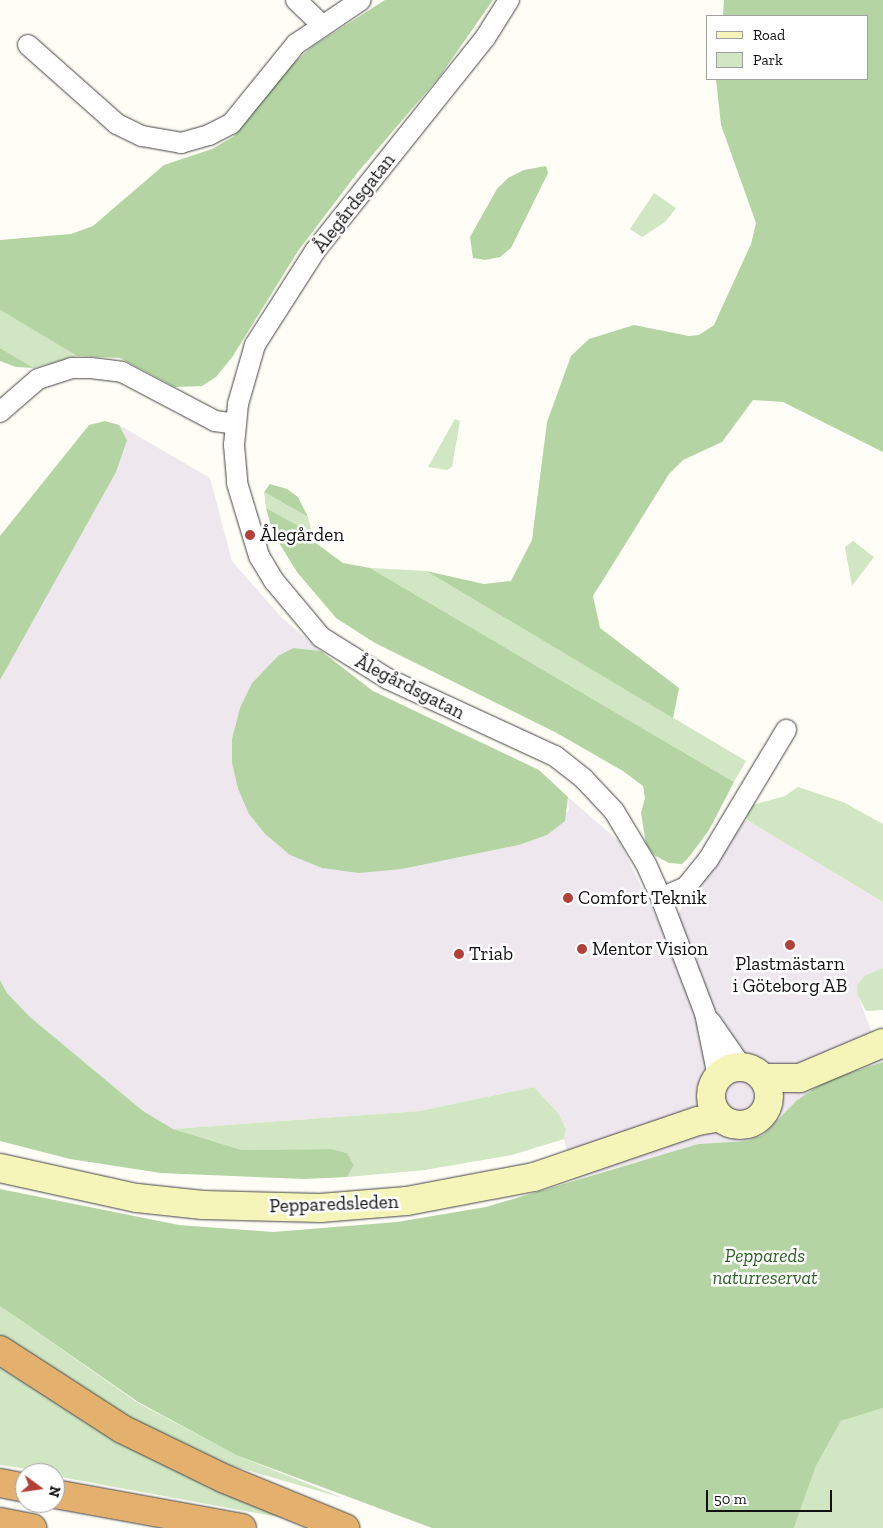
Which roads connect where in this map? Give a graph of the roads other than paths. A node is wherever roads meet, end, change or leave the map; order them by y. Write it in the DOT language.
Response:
graph roads {
  1 [pos="296,0"];
  2 [pos="361,0"];
  3 [pos="509,0"];
  4 [pos="322,25"];
  5 [pos="28,45"];
  6 [pos="0,412"];
  7 [pos="236,424"];
  8 [pos="786,730"];
  9 [pos="661,898"];
  10 [pos="705,1013"];
  11 [pos="883,1043"];
  12 [pos="753,1072"];
  13 [pos="800,1078"];
  14 [pos="715,1084"];
  15 [pos="768,1105"];
  16 [pos="720,1117"];
  17 [pos="662,1133"];
  18 [pos="0,1168"];
  19 [pos="0,1350"];
  20 [pos="0,1483"];
  21 [pos="15,1486"];
  22 [pos="65,1496"];
  23 [pos="0,1522"];
  24 [pos="32,1528"];
  25 [pos="242,1528"];
  26 [pos="345,1528"];
  1 -- 4 [label="street"];
  2 -- 4 [label="street"];
  3 -- 7 [label="street, Ålegårdsgatan"];
  4 -- 5 [label="street"];
  6 -- 7 [label="street"];
  7 -- 9 [label="street, Ålegårdsgatan"];
  8 -- 9 [label="street"];
  9 -- 10 [label="street, Ålegårdsgatan"];
  10 -- 12 [label="street, Ålegårdsgatan"];
  10 -- 14 [label="street, Ålegårdsgatan"];
  11 -- 13 [label="street, Pepparedsleden"];
  12 -- 13 [label="street, Pepparedsleden"];
  12 -- 14 [label="street, Pepparedsleden"];
  12 -- 15 [label="street"];
  13 -- 15 [label="street, Pepparedsleden"];
  14 -- 16 [label="street"];
  14 -- 17 [label="street, Pepparedsleden"];
  15 -- 16 [label="street, Pepparedsleden"];
  16 -- 17 [label="street, Pepparedsleden"];
  17 -- 18 [label="street, Pepparedsleden"];
  19 -- 26 [label="highway"];
  20 -- 21 [label="highway"];
  22 -- 25 [label="highway"];
  23 -- 24 [label="highway"];
}
